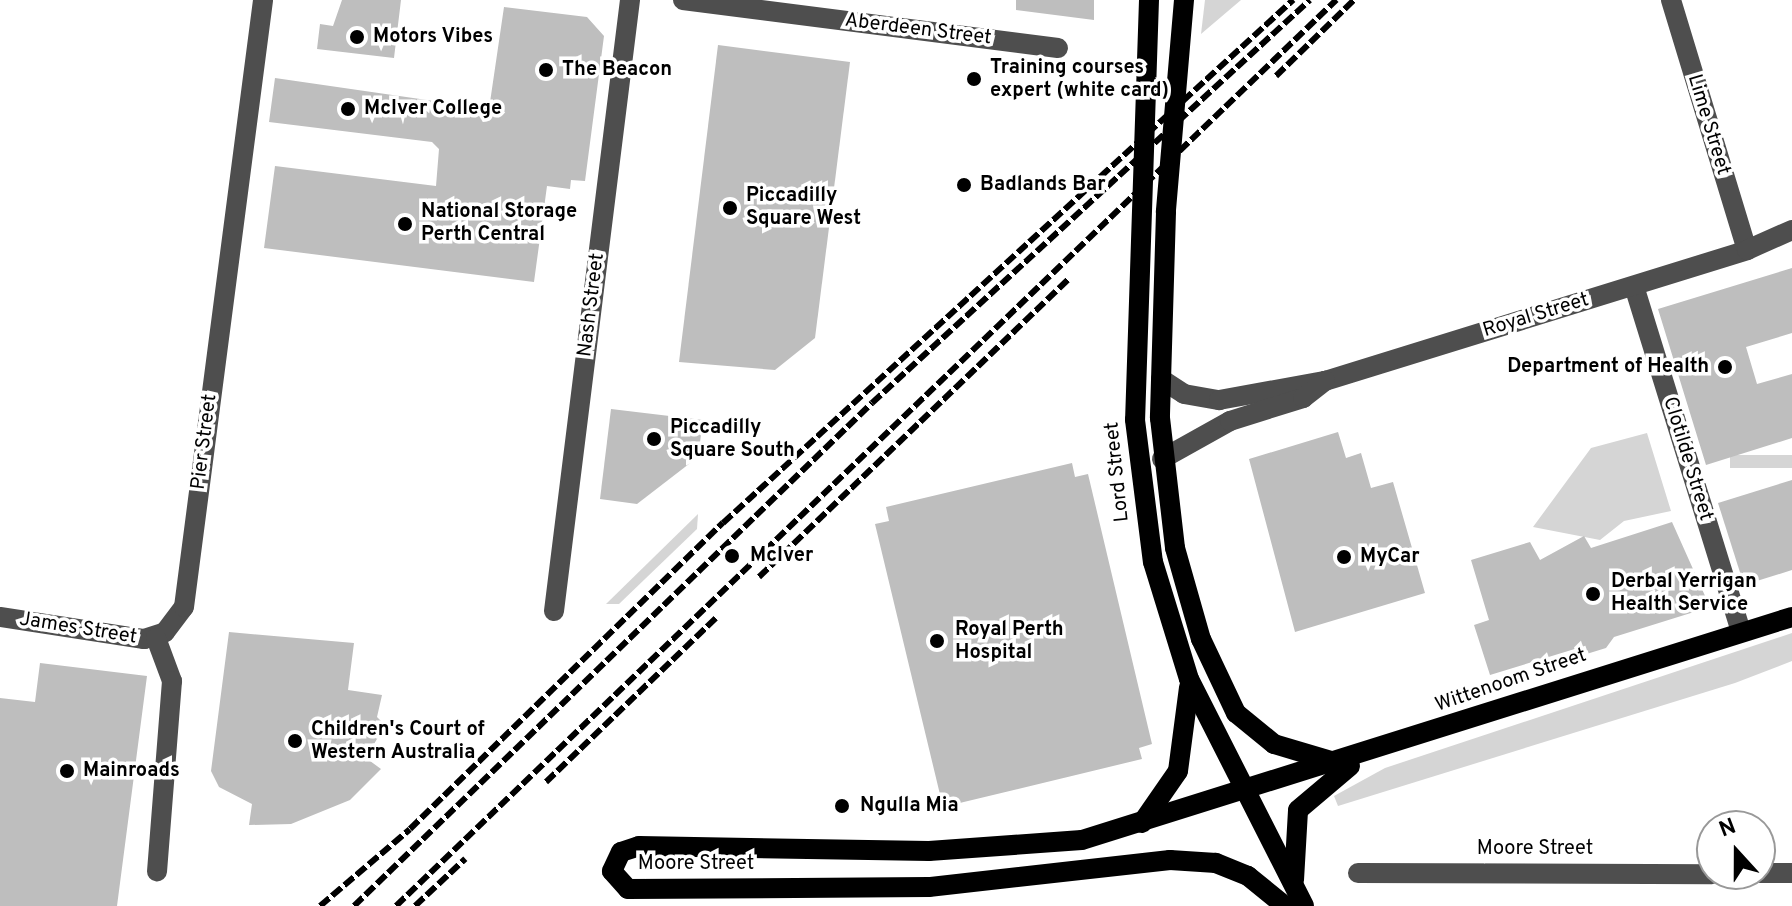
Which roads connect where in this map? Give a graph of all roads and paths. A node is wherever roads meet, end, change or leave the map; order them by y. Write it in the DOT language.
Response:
graph roads {
  1 [pos="263,0"];
  2 [pos="630,0"];
  3 [pos="683,0"];
  4 [pos="1149,0"];
  5 [pos="1184,0"];
  6 [pos="1671,0"];
  7 [pos="1058,48"];
  8 [pos="1792,230"];
  9 [pos="1792,245"];
  10 [pos="1747,250"];
  11 [pos="1634,286"];
  12 [pos="1161,379"];
  13 [pos="1325,381"];
  14 [pos="1162,459"];
  15 [pos="554,611"];
  16 [pos="0,617"];
  17 [pos="1792,617"];
  18 [pos="1741,632"];
  19 [pos="156,638"];
  20 [pos="1189,679"];
  21 [pos="1367,755"];
  22 [pos="1244,790"];
  23 [pos="1142,823"];
  24 [pos="157,871"];
  25 [pos="1358,873"];
  26 [pos="1696,874"];
  27 [pos="1295,900"];
  1 -- 19 [label="street, Pier Street"];
  2 -- 15 [label="street, Nash Street"];
  3 -- 7 [label="street, Aberdeen Street"];
  4 -- 20 [label="main road, Lord Street"];
  5 -- 12 [label="main road"];
  6 -- 10 [label="street, Lime Street"];
  8 -- 10 [label="street, Royal Street"];
  9 -- 10 [label="street, Royal Street"];
  10 -- 11 [label="street, Royal Street"];
  11 -- 13 [label="street, Royal Street"];
  11 -- 18 [label="street, Clotilde Street"];
  12 -- 13 [label="street, Royal Street"];
  12 -- 14 [label="main road"];
  13 -- 14 [label="street, Royal Street"];
  14 -- 21 [label="main road"];
  16 -- 19 [label="street, James Street"];
  17 -- 18 [label="main road, Wittenoom Street"];
  18 -- 21 [label="main road, Wittenoom Street"];
  19 -- 24 [label="street"];
  20 -- 22 [label="main road, Lord Street"];
  20 -- 23 [label="main road"];
  21 -- 22 [label="main road, Wittenoom Street"];
  21 -- 27 [label="main road"];
  22 -- 23 [label="main road, Moore Street"];
  22 -- 27 [label="main road, Lord Street"];
  23 -- 27 [label="main road, Moore Street"];
  25 -- 26 [label="street, Moore Street"];
}
